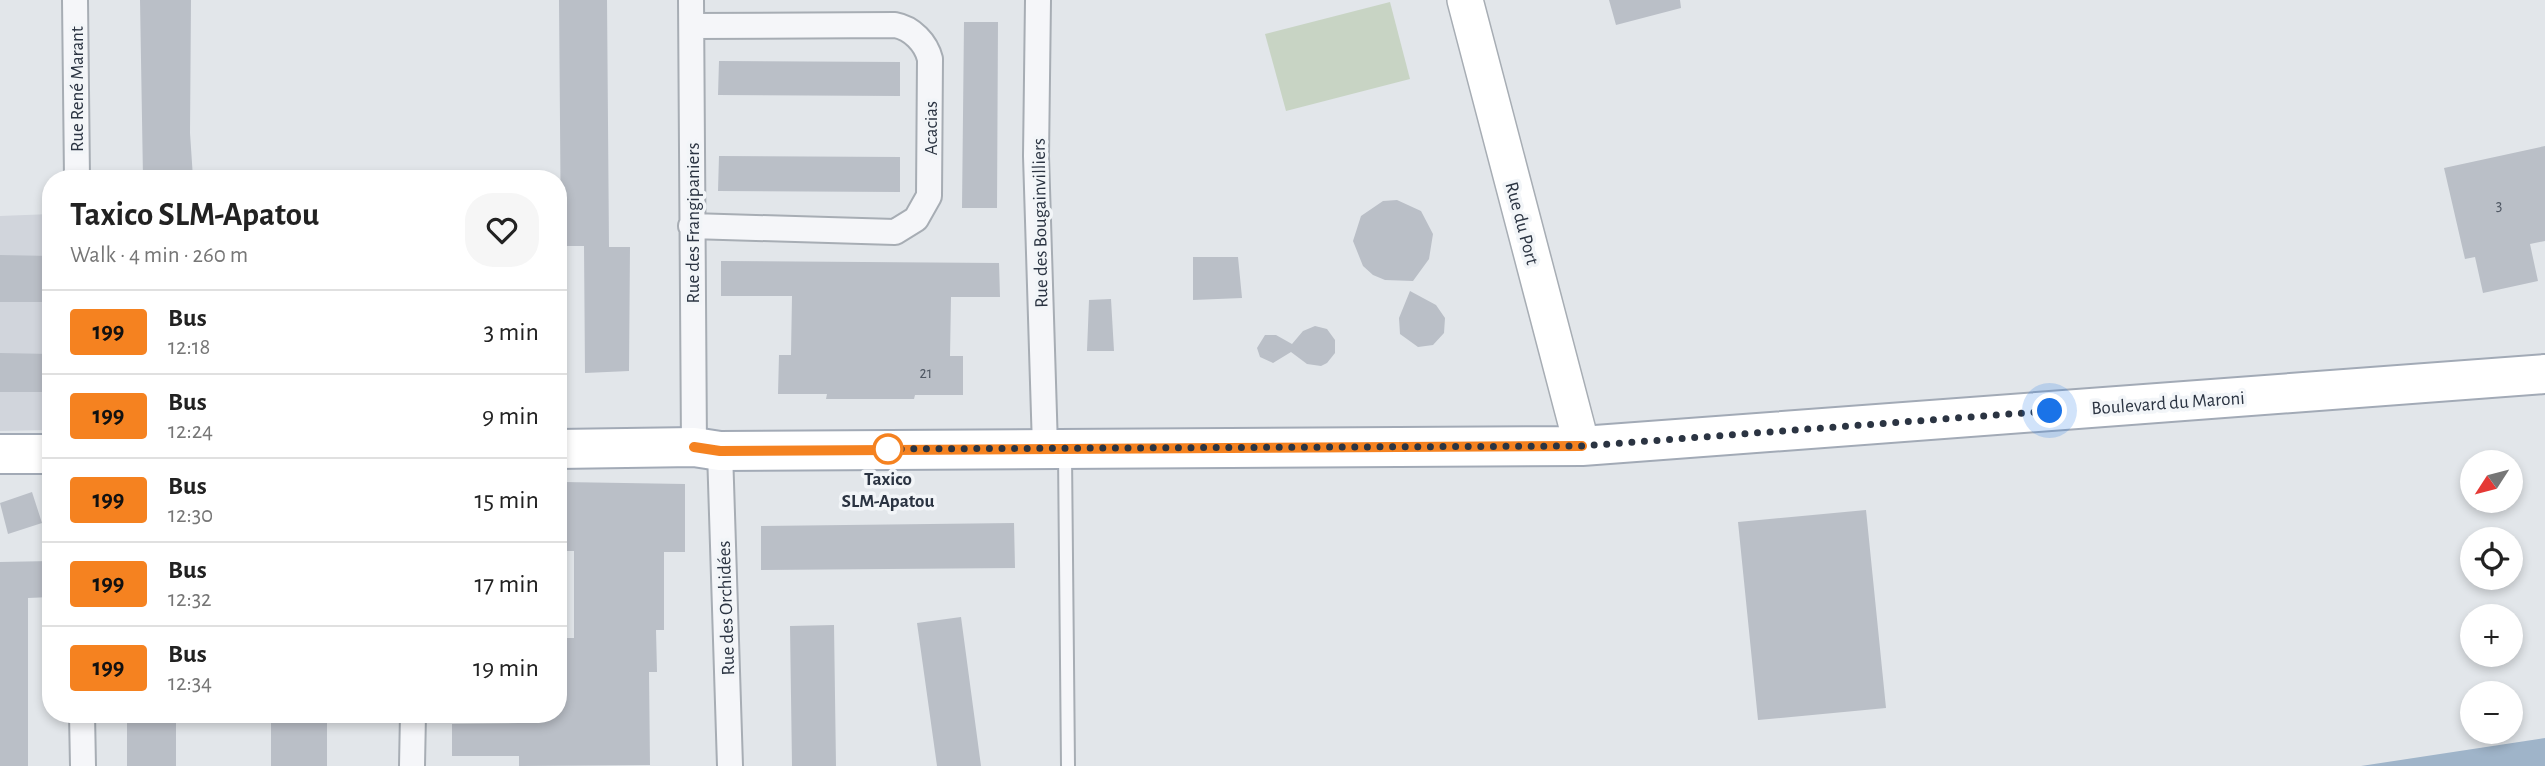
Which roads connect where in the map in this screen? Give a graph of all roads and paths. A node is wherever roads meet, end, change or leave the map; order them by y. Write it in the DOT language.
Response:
graph roads {
  1 [pos="75,0"];
  2 [pos="691,0"];
  3 [pos="1038,0"];
  4 [pos="1465,0"];
  5 [pos="692,26"];
  6 [pos="77,170"];
  7 [pos="691,226"];
  8 [pos="2545,374"];
  9 [pos="1582,446"];
  10 [pos="1055,447"];
  11 [pos="567,449"];
  12 [pos="707,449"];
  13 [pos="0,454"];
  14 [pos="42,454"];
  15 [pos="82,723"];
  16 [pos="413,723"];
  17 [pos="83,766"];
  18 [pos="412,766"];
  19 [pos="730,766"];
  20 [pos="1068,766"];
  1 -- 6 [label="street, Rue René Marant"];
  2 -- 5 [label="street, Rue des Frangipaniers"];
  3 -- 10 [label="street, Rue des Bougainvilliers"];
  4 -- 9 [label="street, Rue du Port"];
  5 -- 7 [label="street, Rue des Frangipaniers"];
  5 -- 7 [label="street, Acacias"];
  7 -- 12 [label="street, Rue des Frangipaniers"];
  8 -- 9 [label="main road, Boulevard du Maroni"];
  9 -- 10 [label="main road, Boulevard du Maroni"];
  10 -- 12 [label="main road, Boulevard du Maroni"];
  10 -- 20 [label="lane"];
  11 -- 12 [label="main road, Boulevard du Maroni"];
  12 -- 19 [label="street, Rue des Orchidées"];
  13 -- 14 [label="main road"];
  15 -- 17 [label="street"];
  16 -- 18 [label="street"];
}
